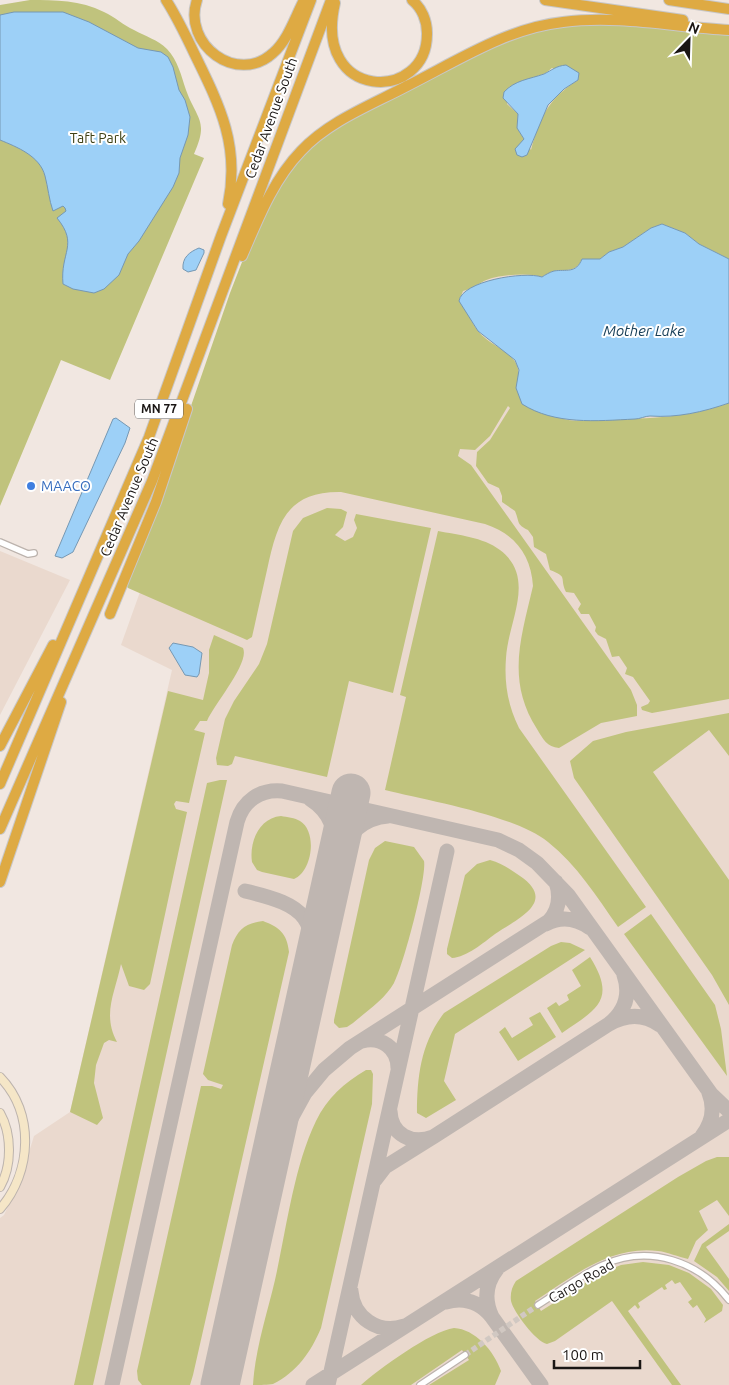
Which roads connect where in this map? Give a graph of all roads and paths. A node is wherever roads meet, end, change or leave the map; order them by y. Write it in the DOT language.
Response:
graph roads {
  1 [pos="166,0"];
  2 [pos="197,0"];
  3 [pos="304,0"];
  4 [pos="311,0"];
  5 [pos="331,0"];
  6 [pos="335,0"];
  7 [pos="412,0"];
  8 [pos="545,0"];
  9 [pos="672,0"];
  10 [pos="729,9"];
  11 [pos="729,28"];
  12 [pos="221,236"];
  13 [pos="215,313"];
  14 [pos="201,353"];
  15 [pos="0,542"];
  16 [pos="34,553"];
  17 [pos="88,578"];
  18 [pos="106,587"];
  19 [pos="110,614"];
  20 [pos="0,746"];
  21 [pos="0,784"];
  22 [pos="0,829"];
  23 [pos="0,882"];
  24 [pos="0,1077"];
  25 [pos="0,1113"];
  26 [pos="0,1188"];
  27 [pos="0,1209"];
  28 [pos="729,1300"];
  29 [pos="538,1306"];
  30 [pos="465,1355"];
  31 [pos="420,1385"];
  1 -- 12 [label="highway"];
  2 -- 3 [label="highway"];
  4 -- 12 [label="highway, Cedar Avenue South / MN 77"];
  5 -- 13 [label="highway, Cedar Avenue South / MN 77"];
  6 -- 7 [label="highway"];
  8 -- 11 [label="highway"];
  9 -- 10 [label="highway"];
  11 -- 13 [label="highway"];
  12 -- 17 [label="highway, Cedar Avenue South / MN 77"];
  13 -- 14 [label="highway, Cedar Avenue South / MN 77"];
  14 -- 18 [label="highway, Cedar Avenue South / MN 77"];
  14 -- 19 [label="highway"];
  15 -- 16 [label="street"];
  17 -- 20 [label="highway"];
  17 -- 21 [label="highway, Cedar Avenue South / MN 77"];
  18 -- 22 [label="highway, Cedar Avenue South / MN 77"];
  18 -- 23 [label="highway"];
  24 -- 27 [label="street"];
  25 -- 26 [label="street"];
  28 -- 29 [label="street, Cargo Road"];
  30 -- 31 [label="street"];
}
